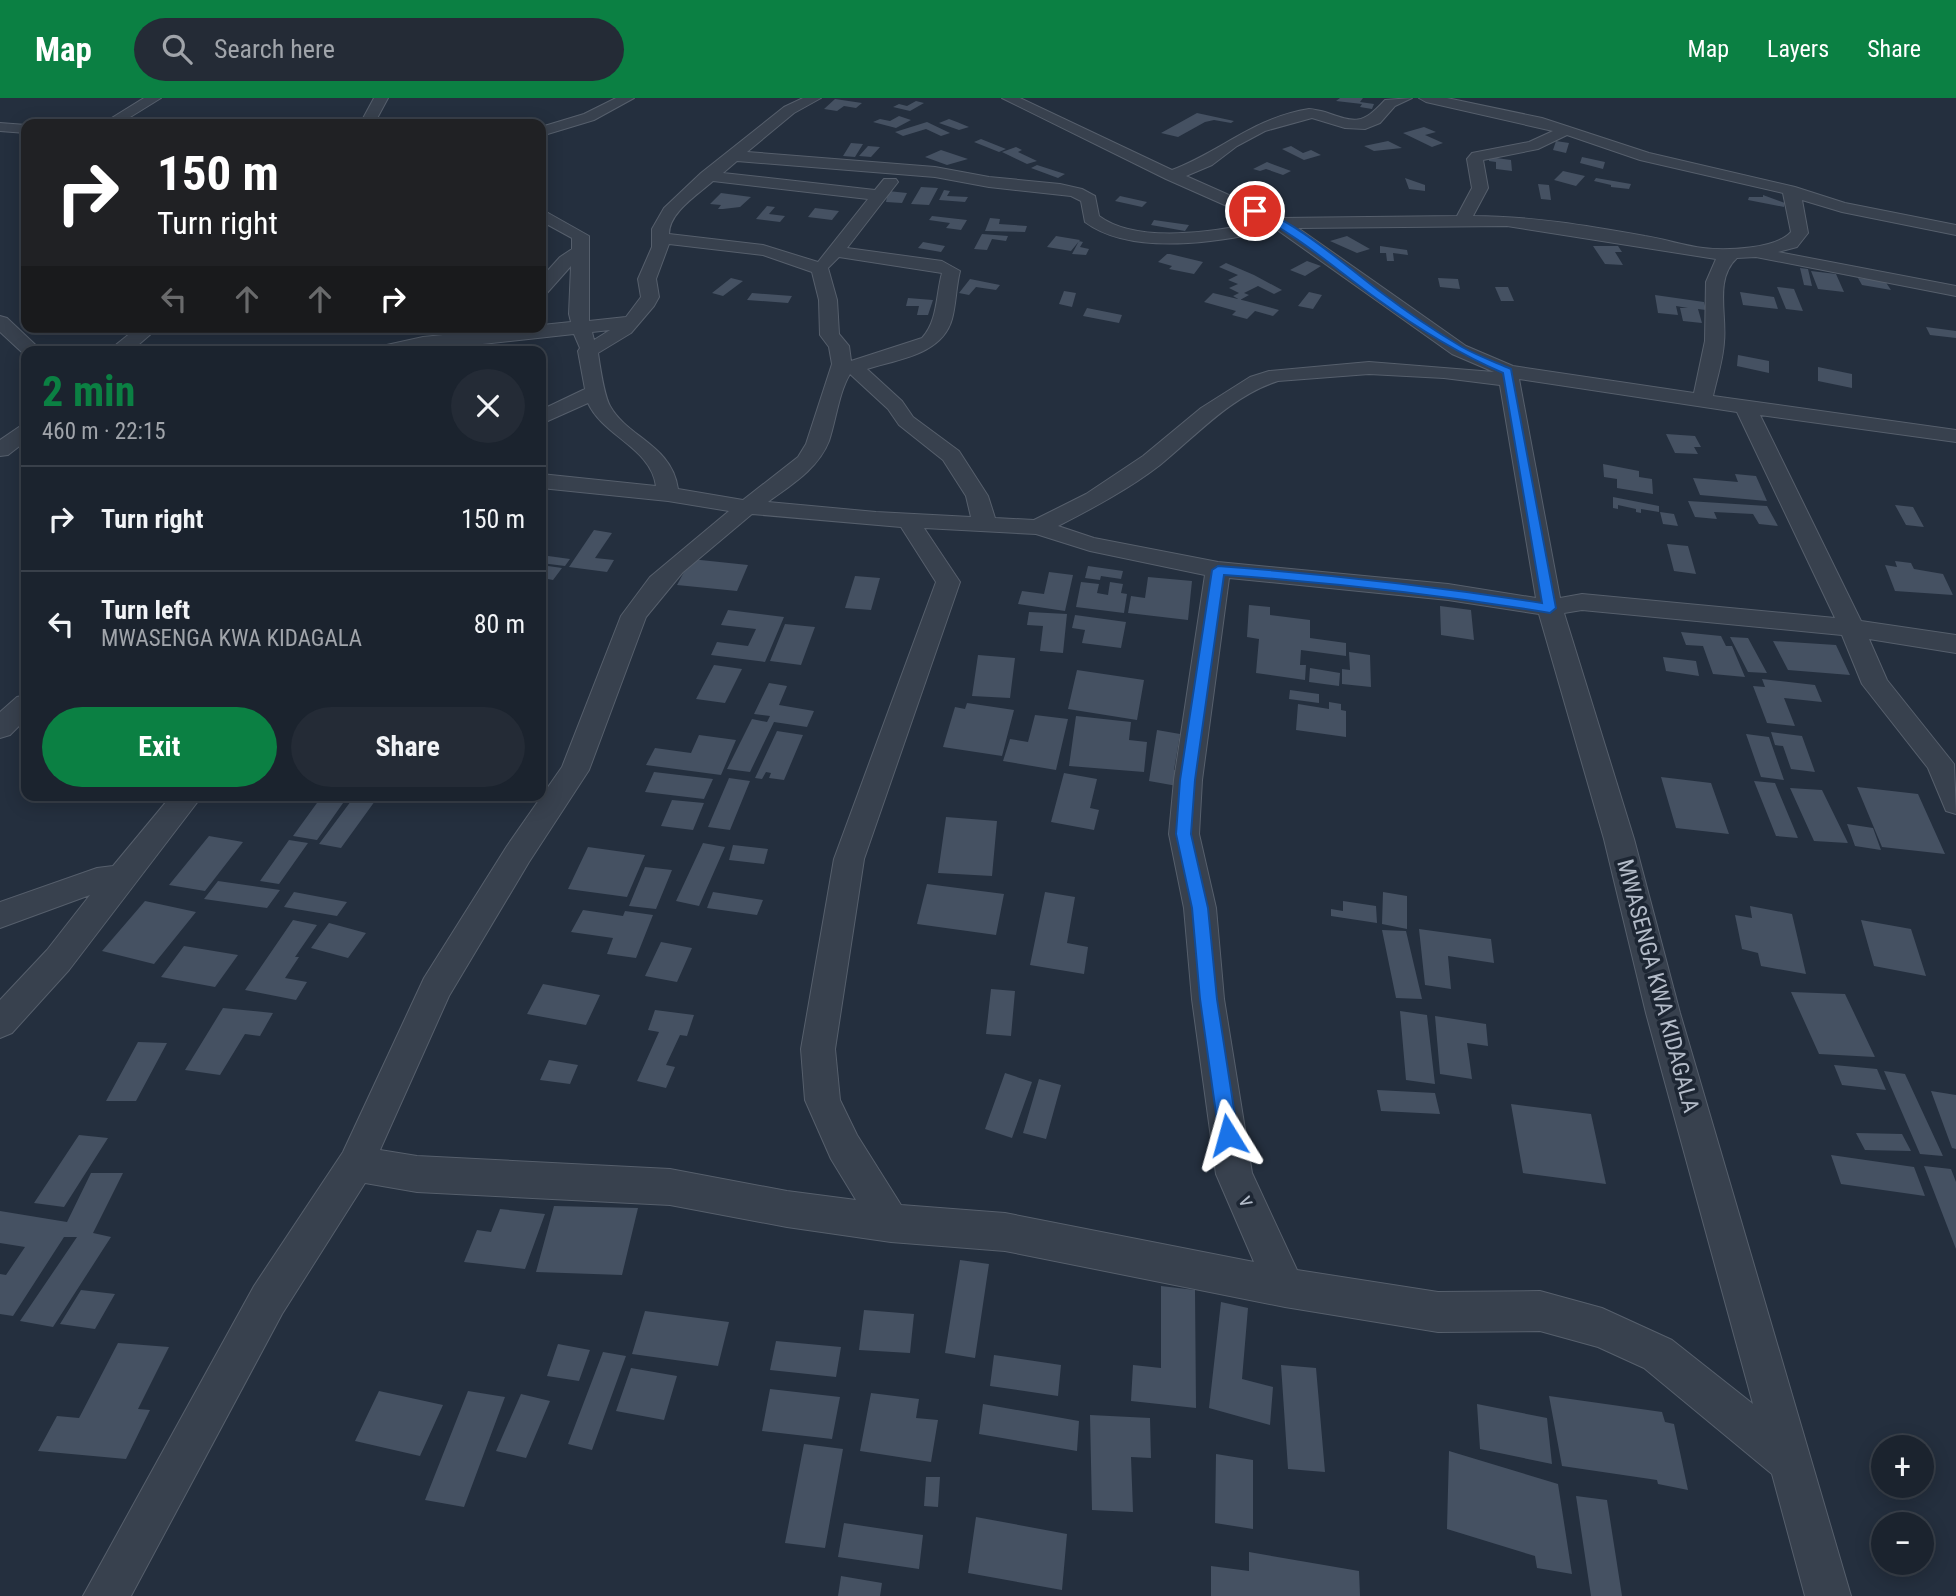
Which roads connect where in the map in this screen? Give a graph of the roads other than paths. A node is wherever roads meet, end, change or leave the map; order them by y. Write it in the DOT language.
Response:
graph roads {
  1 [pos="153,98"];
  2 [pos="381,98"];
  3 [pos="627,98"];
  4 [pos="814,98"];
  5 [pos="1009,98"];
  6 [pos="1405,98"];
  7 [pos="1426,98"];
  8 [pos="117,119"];
  9 [pos="370,119"];
  10 [pos="0,128"];
  11 [pos="21,130"];
  12 [pos="546,130"];
  13 [pos="1568,130"];
  14 [pos="733,156"];
  15 [pos="897,170"];
  16 [pos="707,176"];
  17 [pos="1172,176"];
  18 [pos="1789,190"];
  19 [pos="881,196"];
  20 [pos="546,217"];
  21 [pos="1462,222"];
  22 [pos="1279,223"];
  23 [pos="1956,230"];
  24 [pos="663,238"];
  25 [pos="581,251"];
  26 [pos="837,252"];
  27 [pos="1756,252"];
  28 [pos="1731,254"];
  29 [pos="820,269"];
  30 [pos="546,283"];
  31 [pos="1956,291"];
  32 [pos="0,322"];
  33 [pos="632,323"];
  34 [pos="581,326"];
  35 [pos="546,330"];
  36 [pos="142,333"];
  37 [pos="524,333"];
  38 [pos="467,340"];
  39 [pos="26,346"];
  40 [pos="125,346"];
  41 [pos="409,346"];
  42 [pos="588,351"];
  43 [pos="847,369"];
  44 [pos="1508,376"];
  45 [pos="597,391"];
  46 [pos="1702,401"];
  47 [pos="1745,406"];
  48 [pos="546,416"];
  49 [pos="21,435"];
  50 [pos="1956,436"];
  51 [pos="0,450"];
  52 [pos="546,482"];
  53 [pos="668,494"];
  54 [pos="747,507"];
  55 [pos="908,521"];
  56 [pos="988,525"];
  57 [pos="1038,527"];
  58 [pos="1218,570"];
  59 [pos="1550,608"];
  60 [pos="1852,628"];
  61 [pos="1956,644"];
  62 [pos="21,709"];
  63 [pos="0,728"];
  64 [pos="184,801"];
  65 [pos="1956,803"];
  66 [pos="121,878"];
  67 [pos="0,915"];
  68 [pos="0,1023"];
  69 [pos="356,1164"];
  70 [pos="891,1223"];
  71 [pos="1284,1288"];
  72 [pos="1790,1461"];
  73 [pos="106,1596"];
  74 [pos="1828,1596"];
  1 -- 8 [label="street"];
  2 -- 9 [label="street"];
  3 -- 12 [label="street"];
  4 -- 14 [label="street"];
  5 -- 17 [label="street"];
  6 -- 17 [label="street"];
  7 -- 13 [label="street"];
  10 -- 11 [label="street"];
  13 -- 18 [label="street"];
  13 -- 21 [label="street"];
  14 -- 15 [label="street"];
  14 -- 16 [label="street"];
  15 -- 19 [label="street"];
  15 -- 22 [label="street"];
  16 -- 19 [label="street"];
  16 -- 24 [label="street"];
  17 -- 22 [label="street"];
  18 -- 23 [label="street"];
  18 -- 27 [label="street"];
  19 -- 26 [label="street"];
  20 -- 25 [label="street"];
  21 -- 22 [label="street"];
  21 -- 28 [label="street"];
  22 -- 44 [label="street"];
  24 -- 29 [label="street"];
  24 -- 33 [label="street"];
  25 -- 30 [label="street"];
  25 -- 34 [label="street"];
  26 -- 29 [label="street"];
  26 -- 43 [label="street"];
  27 -- 28 [label="street"];
  27 -- 31 [label="street"];
  28 -- 46 [label="street"];
  29 -- 43 [label="street"];
  32 -- 39 [label="street"];
  33 -- 34 [label="street"];
  33 -- 42 [label="street"];
  34 -- 35 [label="street"];
  34 -- 42 [label="street"];
  36 -- 40 [label="street"];
  37 -- 38 [label="street"];
  38 -- 41 [label="street"];
  42 -- 45 [label="street"];
  43 -- 54 [label="street"];
  43 -- 56 [label="street"];
  44 -- 46 [label="street"];
  44 -- 57 [label="street"];
  44 -- 59 [label="street, MWASENGA KWA KIDAGALA"];
  45 -- 48 [label="street"];
  45 -- 53 [label="street"];
  46 -- 47 [label="street"];
  47 -- 50 [label="street"];
  47 -- 60 [label="street"];
  49 -- 51 [label="street"];
  52 -- 53 [label="street"];
  53 -- 54 [label="street"];
  54 -- 55 [label="street"];
  54 -- 69 [label="street"];
  55 -- 56 [label="street"];
  55 -- 70 [label="street"];
  56 -- 57 [label="street"];
  57 -- 58 [label="street"];
  58 -- 59 [label="street"];
  58 -- 71 [label="street, v"];
  59 -- 60 [label="street"];
  59 -- 72 [label="street, MWASENGA KWA KIDAGALA"];
  60 -- 61 [label="street"];
  60 -- 65 [label="street"];
  62 -- 63 [label="street"];
  64 -- 66 [label="street"];
  66 -- 67 [label="street"];
  66 -- 68 [label="street"];
  69 -- 70 [label="street"];
  69 -- 73 [label="street"];
  70 -- 71 [label="street"];
  71 -- 72 [label="street"];
  72 -- 74 [label="street, MWASENGA KWA KIDAGALA"];
}
